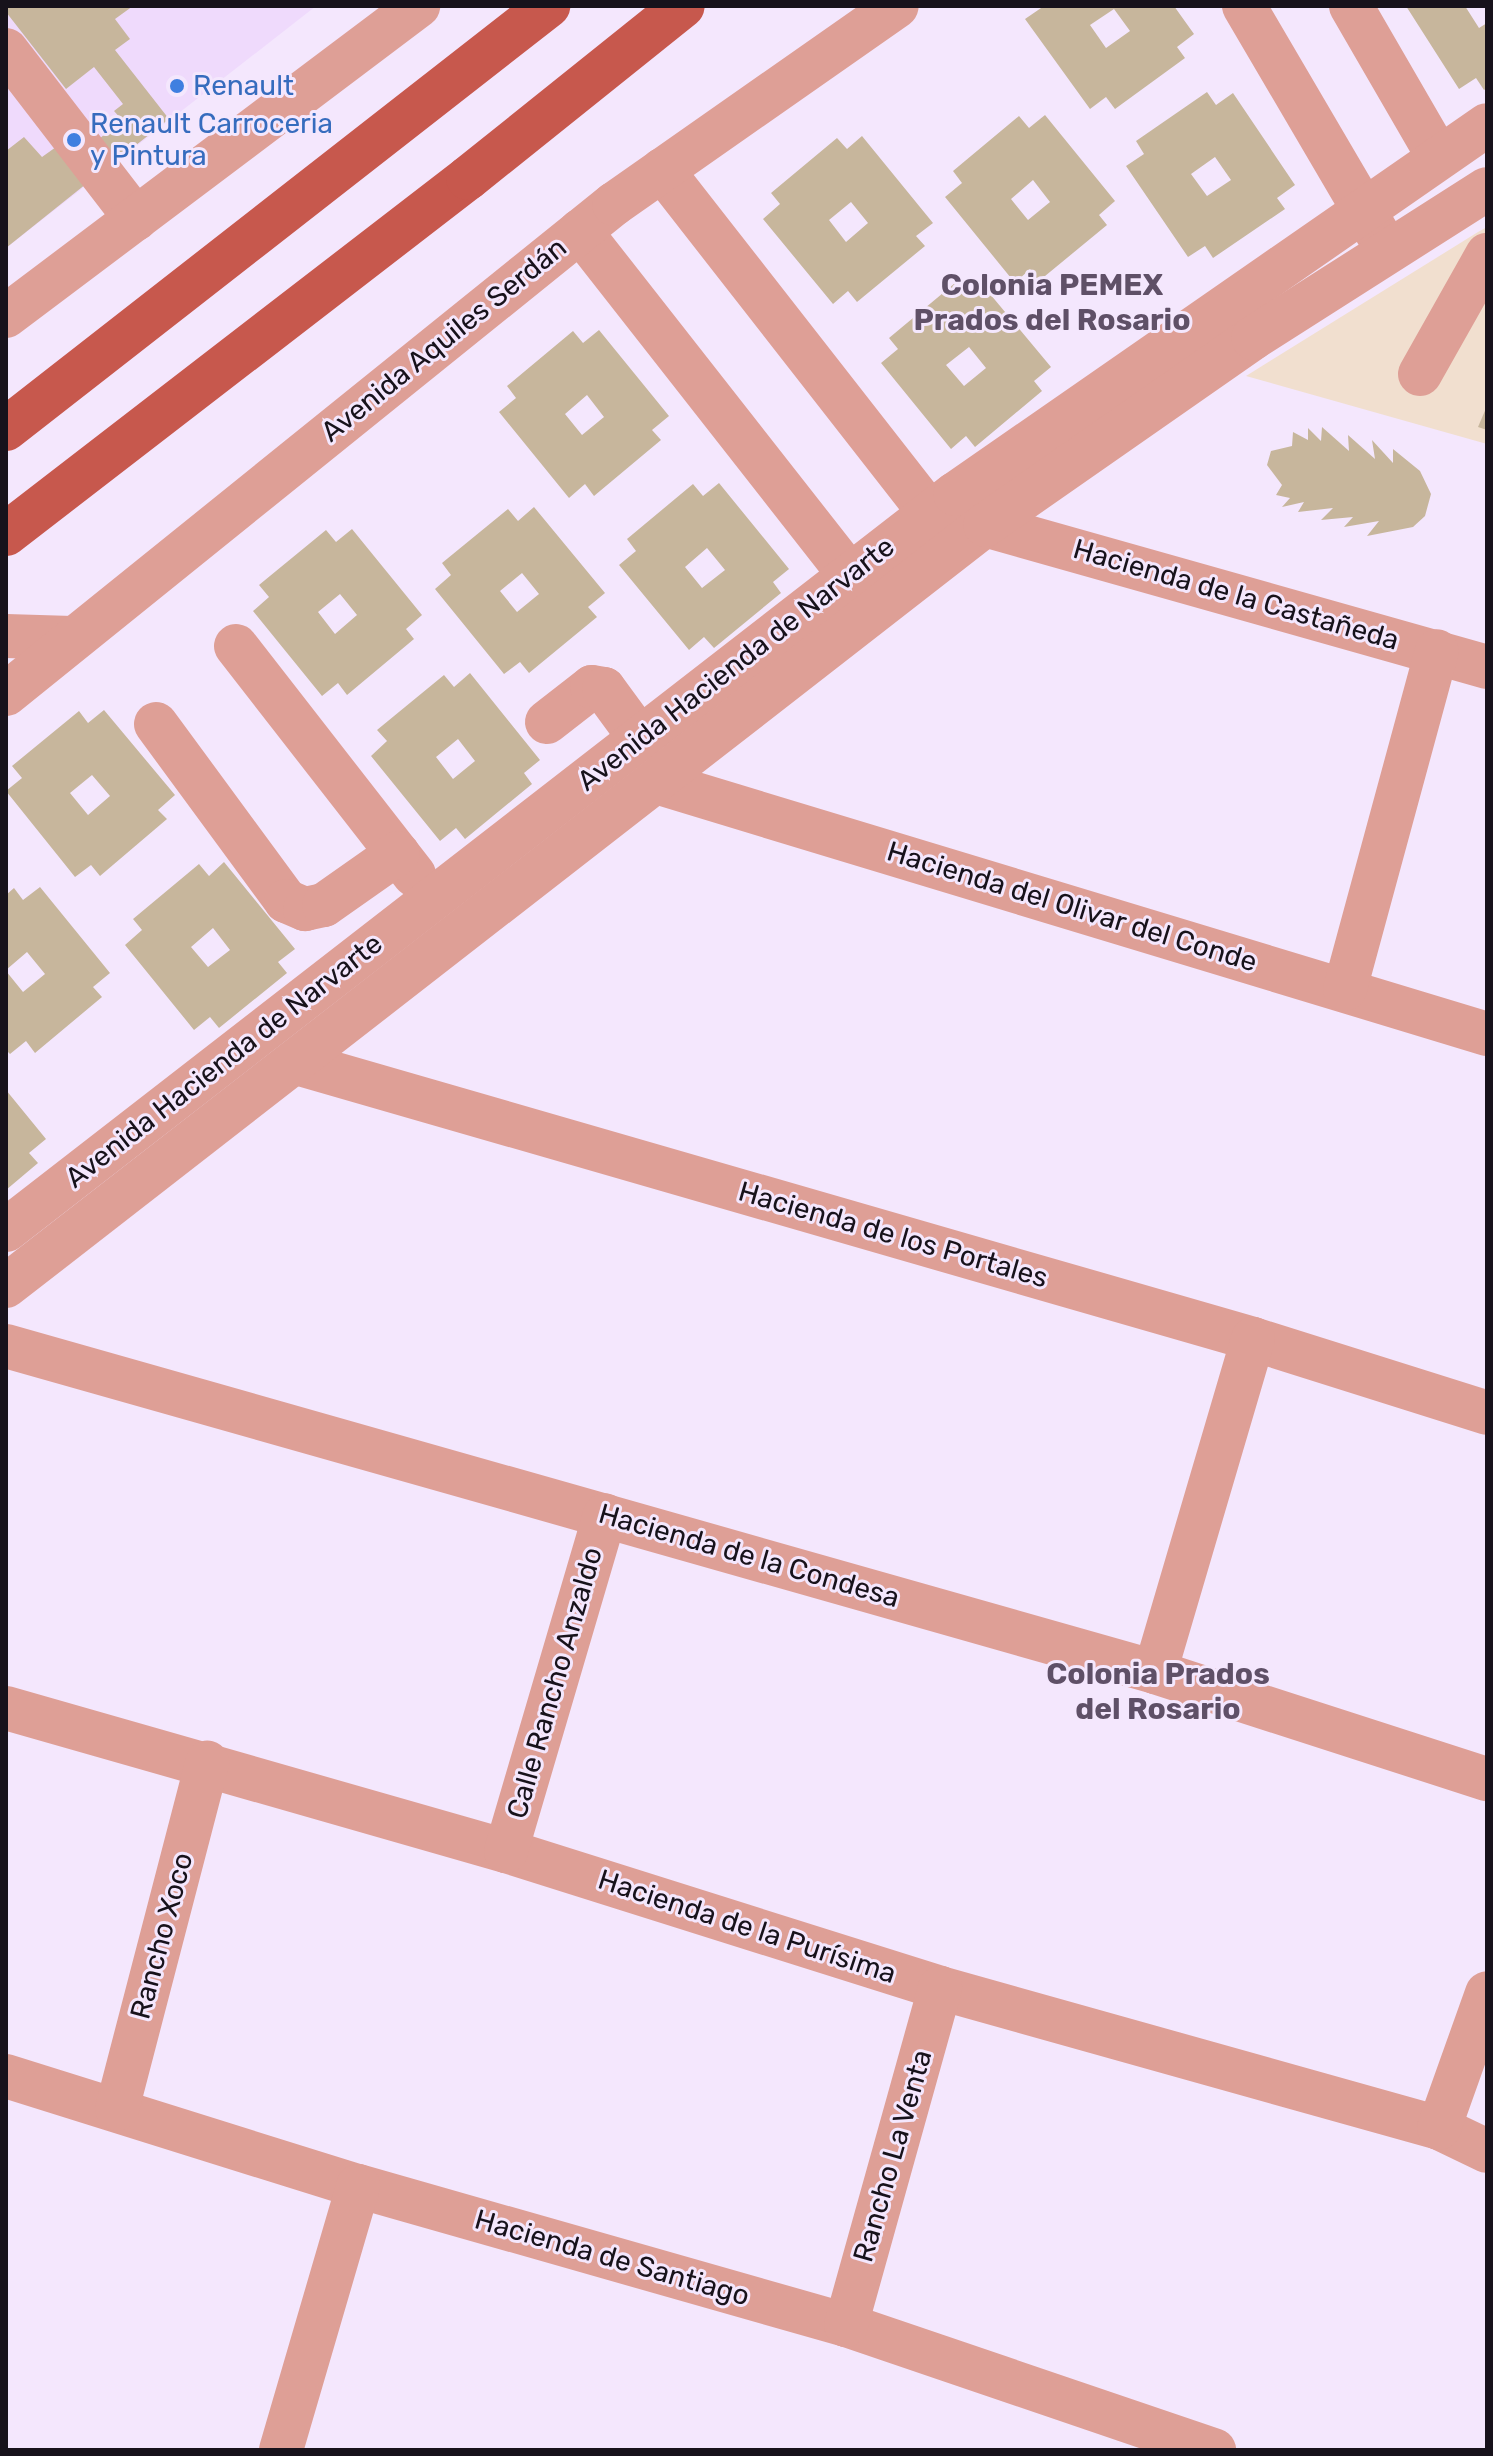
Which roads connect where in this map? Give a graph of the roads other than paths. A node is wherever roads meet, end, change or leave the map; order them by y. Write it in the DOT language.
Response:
graph roads {
  1 [pos="418,6"];
  2 [pos="548,6"];
  3 [pos="683,6"];
  4 [pos="897,6"];
  5 [pos="1244,6"];
  6 [pos="1351,6"];
  7 [pos="6,50"];
  8 [pos="1487,125"];
  9 [pos="1438,156"];
  10 [pos="662,170"];
  11 [pos="1477,195"];
  12 [pos="1362,208"];
  13 [pos="136,219"];
  14 [pos="580,231"];
  15 [pos="1388,252"];
  16 [pos="1487,253"];
  17 [pos="6,316"];
  18 [pos="1420,374"];
  19 [pos="6,429"];
  20 [pos="930,513"];
  21 [pos="985,525"];
  22 [pos="6,534"];
  23 [pos="850,575"];
  24 [pos="6,636"];
  25 [pos="72,638"];
  26 [pos="236,646"];
  27 [pos="1437,651"];
  28 [pos="1487,667"];
  29 [pos="6,694"];
  30 [pos="547,722"];
  31 [pos="156,724"];
  32 [pos="640,738"];
  33 [pos="656,782"];
  34 [pos="398,853"];
  35 [pos="433,899"];
  36 [pos="1345,989"];
  37 [pos="1487,1034"];
  38 [pos="297,1063"];
  39 [pos="11,1226"];
  40 [pos="52,1250"];
  41 [pos="6,1286"];
  42 [pos="1253,1339"];
  43 [pos="6,1346"];
  44 [pos="1487,1413"];
  45 [pos="605,1515"];
  46 [pos="1155,1672"];
  47 [pos="6,1708"];
  48 [pos="207,1763"];
  49 [pos="1487,1779"];
  50 [pos="506,1851"];
  51 [pos="940,1988"];
  52 [pos="1487,1993"];
  53 [pos="6,2076"];
  54 [pos="117,2109"];
  55 [pos="1439,2128"];
  56 [pos="1487,2151"];
  57 [pos="358,2186"];
  58 [pos="846,2325"];
  59 [pos="281,2450"];
  60 [pos="1214,2450"];
  1 -- 13 [label="street"];
  2 -- 19 [label="main road"];
  3 -- 22 [label="main road"];
  4 -- 10 [label="street, Avenida Aquiles Serdán"];
  5 -- 12 [label="street"];
  6 -- 9 [label="street"];
  7 -- 13 [label="street"];
  8 -- 9 [label="street, Avenida Hacienda de Narvarte"];
  9 -- 12 [label="street, Avenida Hacienda de Narvarte"];
  10 -- 14 [label="street, Avenida Aquiles Serdán"];
  10 -- 20 [label="street"];
  11 -- 15 [label="street, Avenida Hacienda de Narvarte"];
  11 -- 16 [label="street"];
  12 -- 15 [label="street"];
  12 -- 20 [label="street, Avenida Hacienda de Narvarte"];
  13 -- 17 [label="street"];
  14 -- 23 [label="street"];
  14 -- 25 [label="street, Avenida Aquiles Serdán"];
  15 -- 21 [label="street, Avenida Hacienda de Narvarte"];
  16 -- 18 [label="street"];
  20 -- 23 [label="street, Avenida Hacienda de Narvarte"];
  21 -- 27 [label="street, Hacienda de la Castañeda"];
  21 -- 33 [label="street, Avenida Hacienda de Narvarte"];
  23 -- 32 [label="street, Avenida Hacienda de Narvarte"];
  24 -- 25 [label="street"];
  25 -- 29 [label="street, Avenida Aquiles Serdán"];
  26 -- 34 [label="street"];
  27 -- 28 [label="street, Hacienda de la Castañeda"];
  27 -- 36 [label="street"];
  30 -- 32 [label="street"];
  31 -- 34 [label="street"];
  32 -- 35 [label="street, Avenida Hacienda de Narvarte"];
  33 -- 36 [label="street, Hacienda del Olivar del Conde"];
  33 -- 38 [label="street, Avenida Hacienda de Narvarte"];
  34 -- 35 [label="street"];
  35 -- 39 [label="street, Avenida Hacienda de Narvarte"];
  36 -- 37 [label="street, Hacienda del Olivar del Conde"];
  38 -- 40 [label="street, Avenida Hacienda de Narvarte"];
  38 -- 42 [label="street, Hacienda de los Portales"];
  39 -- 40 [label="street"];
  40 -- 41 [label="street, Avenida Hacienda de Narvarte"];
  42 -- 44 [label="street, Hacienda de los Portales"];
  42 -- 46 [label="street"];
  43 -- 45 [label="street, Hacienda de la Condesa"];
  45 -- 46 [label="street, Hacienda de la Condesa"];
  45 -- 50 [label="street, Calle Rancho Anzaldo"];
  46 -- 49 [label="street, Hacienda de la Condesa"];
  47 -- 48 [label="street, Hacienda de la Purísima"];
  48 -- 50 [label="street, Hacienda de la Purísima"];
  48 -- 54 [label="street, Rancho Xoco"];
  50 -- 51 [label="street, Hacienda de la Purísima"];
  51 -- 55 [label="street, Hacienda de la Purísima"];
  51 -- 58 [label="street, Rancho La Venta"];
  52 -- 55 [label="street"];
  53 -- 54 [label="street, Hacienda de Santiago"];
  54 -- 57 [label="street, Hacienda de Santiago"];
  55 -- 56 [label="street, Hacienda de la Purísima"];
  57 -- 58 [label="street, Hacienda de Santiago"];
  57 -- 59 [label="street"];
  58 -- 60 [label="street, Hacienda de Santiago"];
}
